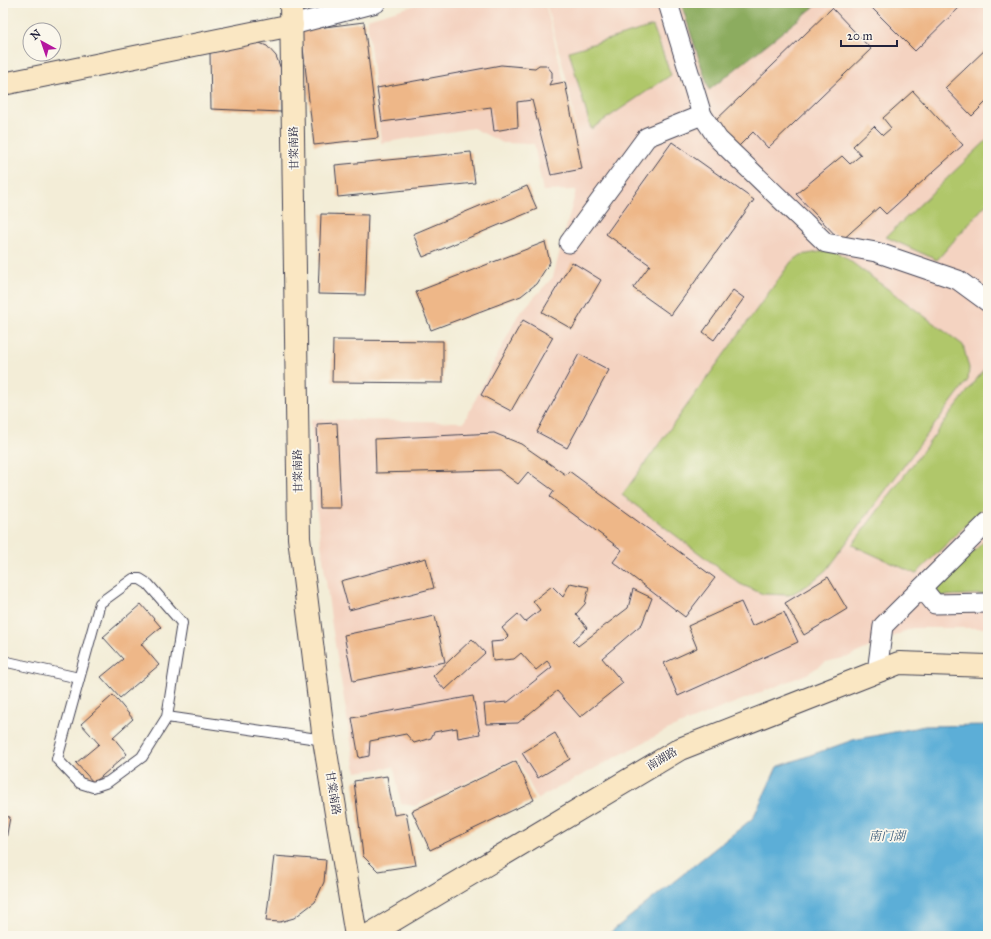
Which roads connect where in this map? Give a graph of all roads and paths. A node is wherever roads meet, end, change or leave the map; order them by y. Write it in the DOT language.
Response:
graph roads {
  1 [pos="291,3"];
  2 [pos="376,3"];
  3 [pos="668,3"];
  4 [pos="292,25"];
  5 [pos="3,84"];
  6 [pos="702,114"];
  7 [pos="569,243"];
  8 [pos="988,302"];
  9 [pos="988,522"];
  10 [pos="922,588"];
  11 [pos="988,603"];
  12 [pos="3,661"];
  13 [pos="988,666"];
  14 [pos="877,672"];
  15 [pos="79,678"];
  16 [pos="167,717"];
  17 [pos="324,740"];
  18 [pos="356,936"];
  19 [pos="367,936"];
  1 -- 4 [label="street, 甘棠南路"];
  2 -- 4 [label="street"];
  3 -- 6 [label="street"];
  4 -- 5 [label="street"];
  4 -- 17 [label="street, 甘棠南路"];
  6 -- 7 [label="street"];
  6 -- 8 [label="street"];
  9 -- 10 [label="street"];
  10 -- 11 [label="street"];
  10 -- 14 [label="street"];
  12 -- 15 [label="lane"];
  13 -- 14 [label="street, 南湖路"];
  14 -- 19 [label="street, 南湖路"];
  15 -- 16 [label="lane"];
  15 -- 16 [label="lane"];
  16 -- 17 [label="lane"];
  17 -- 18 [label="street, 甘棠南路"];
}
